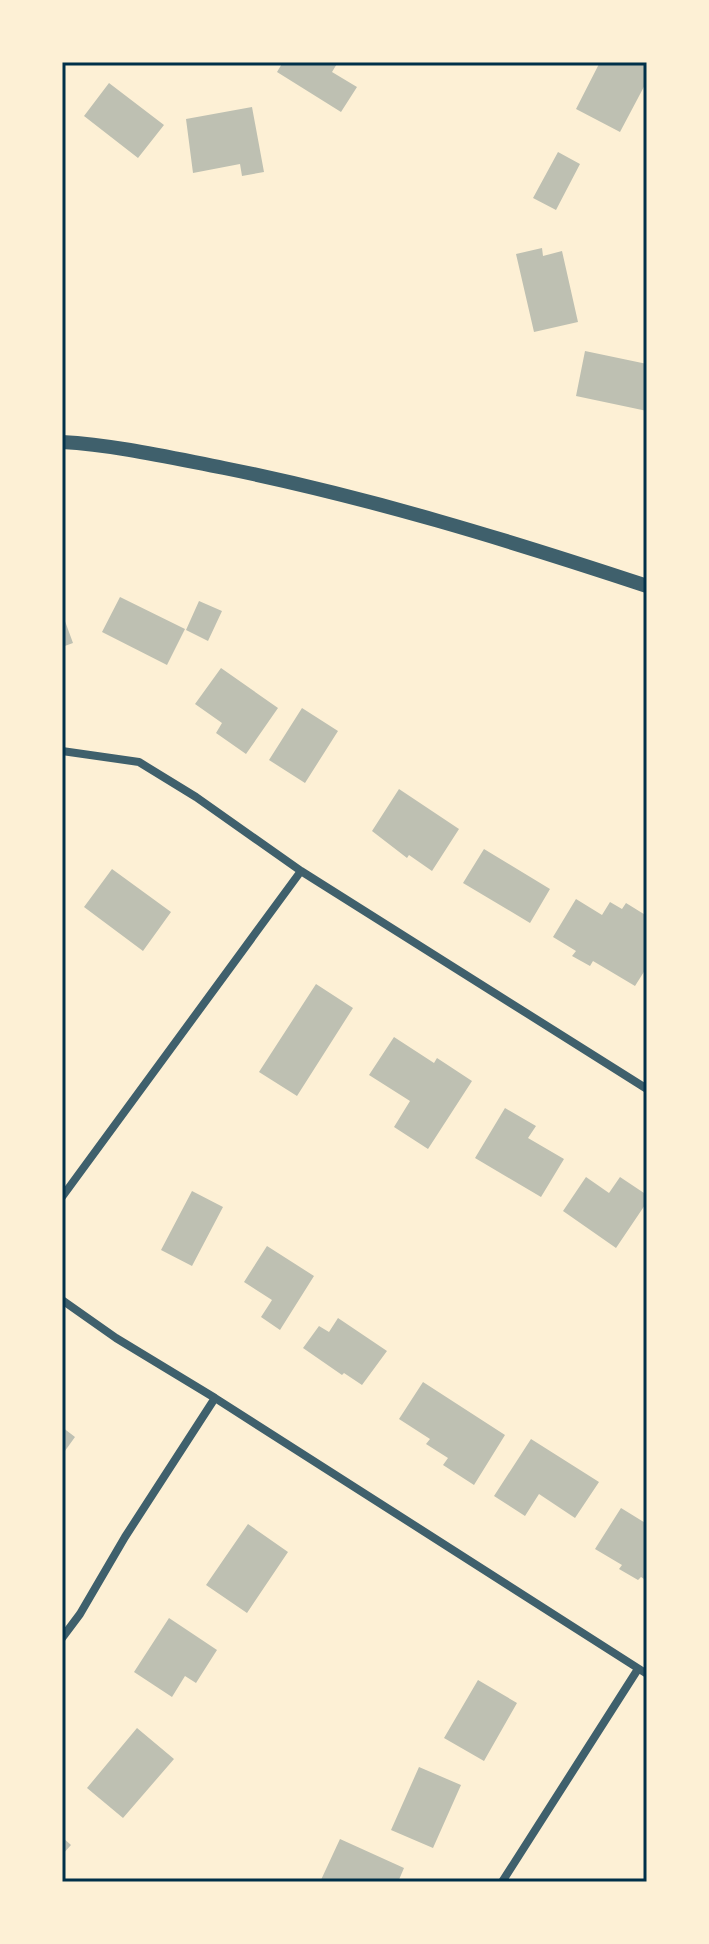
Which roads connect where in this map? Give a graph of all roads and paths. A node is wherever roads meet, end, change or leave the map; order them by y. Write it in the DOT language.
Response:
graph roads {
  1 [pos="62,442"];
  2 [pos="647,586"];
  3 [pos="62,751"];
  4 [pos="301,871"];
  5 [pos="647,1089"];
  6 [pos="62,1197"];
  7 [pos="62,1300"];
  8 [pos="215,1398"];
  9 [pos="62,1638"];
  10 [pos="638,1669"];
  11 [pos="647,1674"];
  12 [pos="502,1882"];
  1 -- 2 [label="street"];
  3 -- 4 [label="street"];
  4 -- 5 [label="street"];
  4 -- 6 [label="street"];
  7 -- 8 [label="street"];
  8 -- 9 [label="street"];
  8 -- 10 [label="street"];
  10 -- 11 [label="street"];
  10 -- 12 [label="street"];
}
